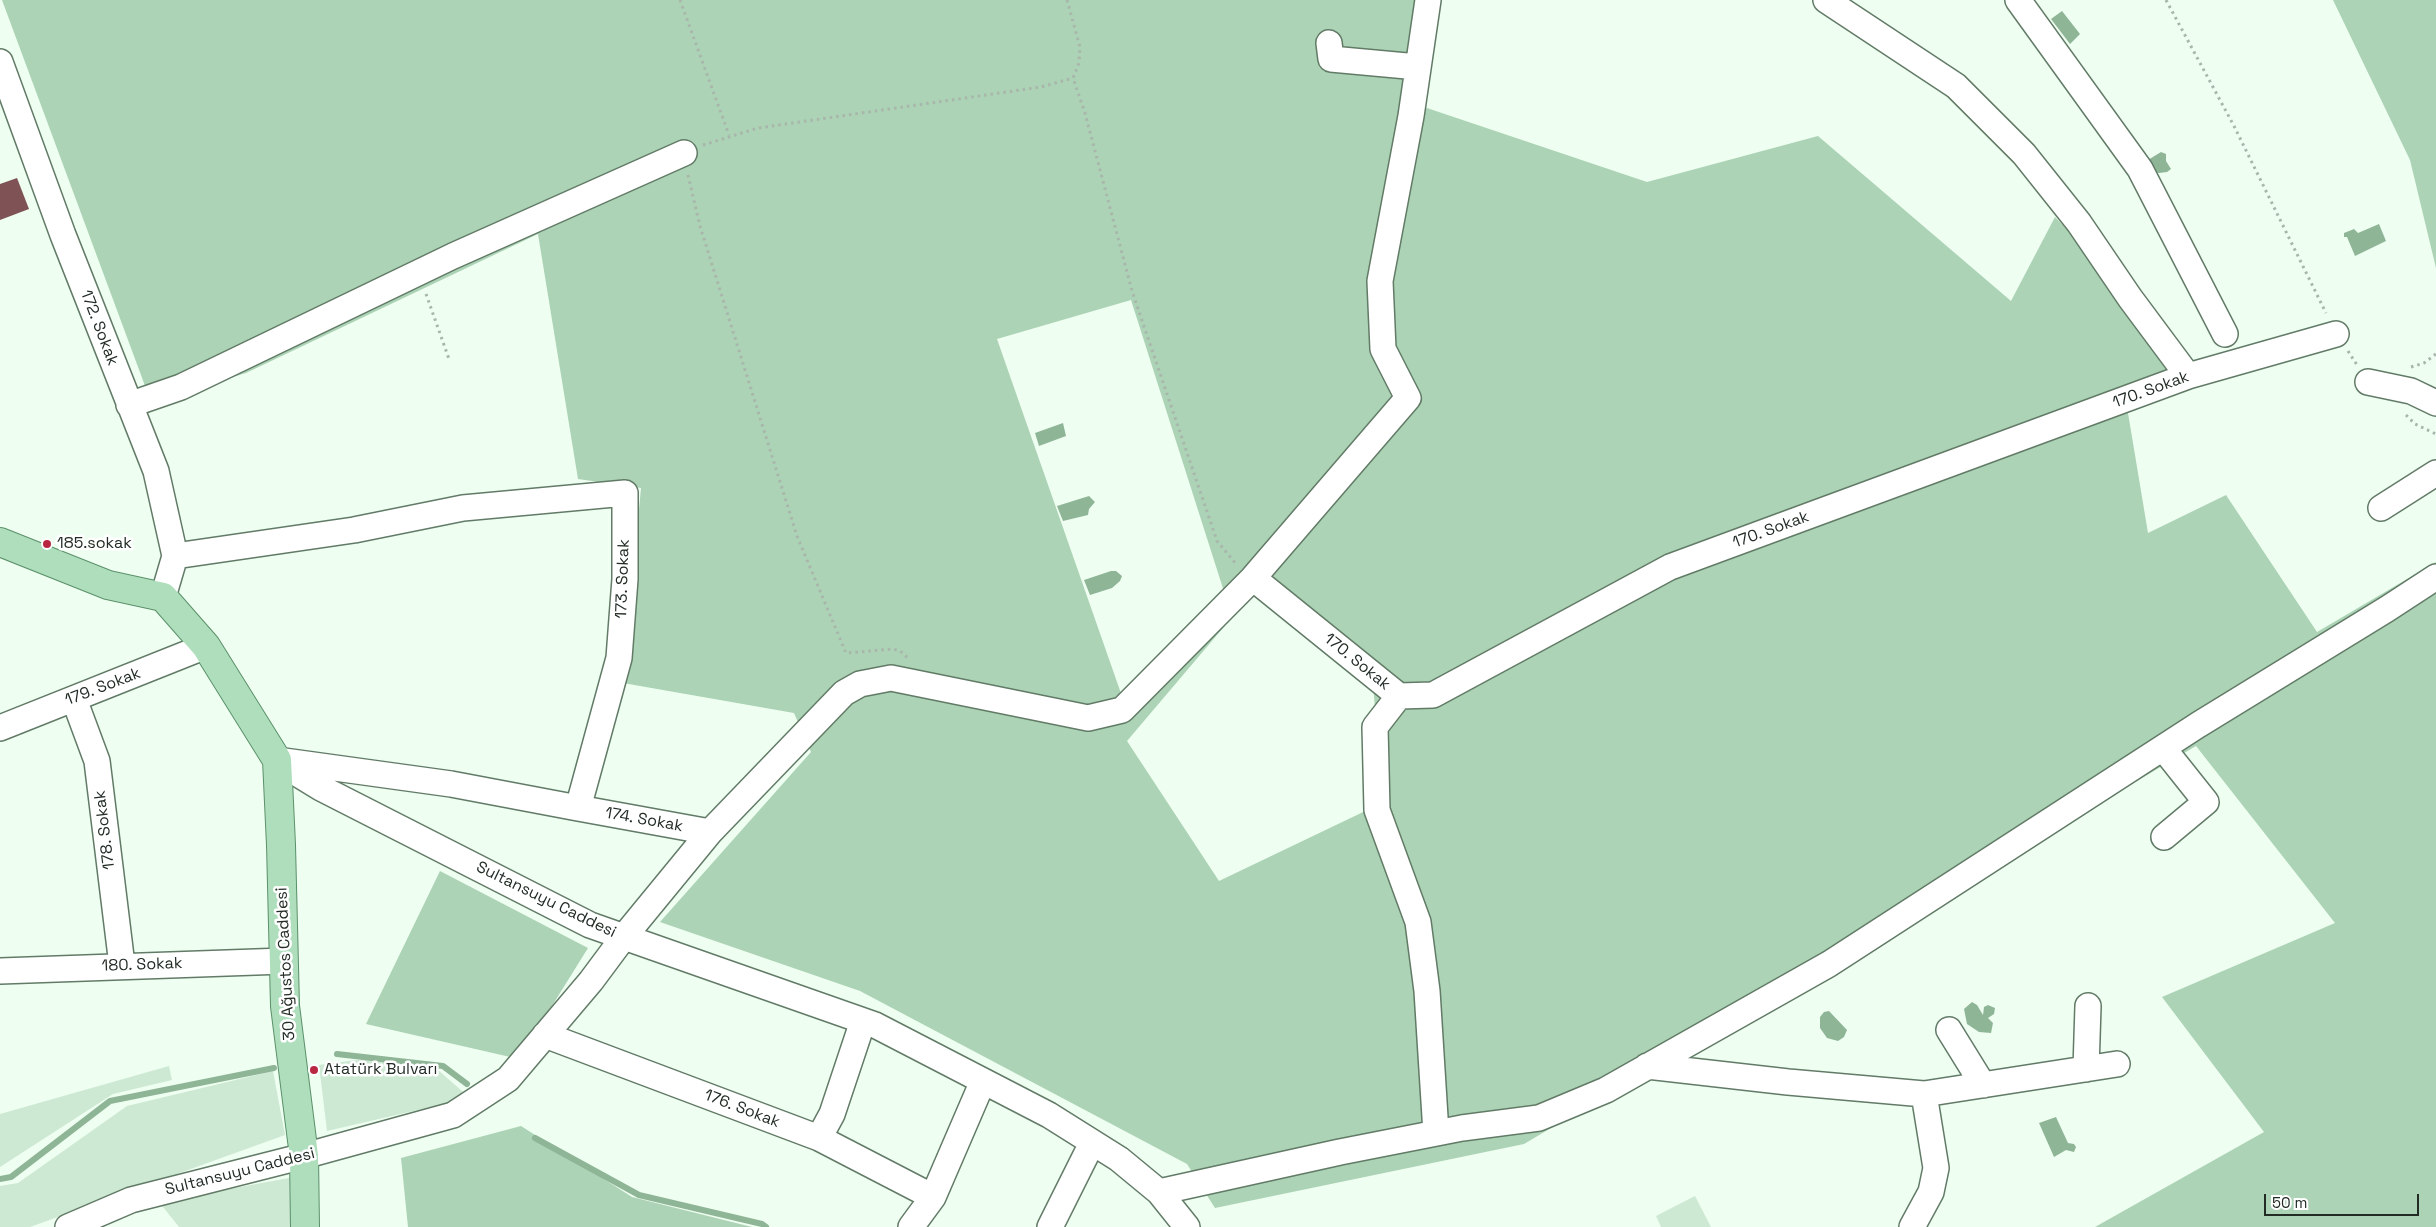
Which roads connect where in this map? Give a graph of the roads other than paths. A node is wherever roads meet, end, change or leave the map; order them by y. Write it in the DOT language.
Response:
graph roads {
  1 [pos="1428,0"];
  2 [pos="1826,0"];
  3 [pos="2018,0"];
  4 [pos="1328,43"];
  5 [pos="0,62"];
  6 [pos="1418,67"];
  7 [pos="684,153"];
  8 [pos="2224,334"];
  9 [pos="2336,334"];
  10 [pos="2188,376"];
  11 [pos="2368,382"];
  12 [pos="2436,403"];
  13 [pos="129,405"];
  14 [pos="2436,473"];
  15 [pos="2381,508"];
  16 [pos="0,542"];
  17 [pos="176,556"];
  18 [pos="2436,577"];
  19 [pos="1253,578"];
  20 [pos="163,597"];
  21 [pos="206,646"];
  22 [pos="1400,696"];
  23 [pos="74,699"];
  24 [pos="0,728"];
  25 [pos="2163,748"];
  26 [pos="277,760"];
  27 [pos="578,808"];
  28 [pos="710,832"];
  29 [pos="2164,837"];
  30 [pos="623,938"];
  31 [pos="284,961"];
  32 [pos="122,965"];
  33 [pos="0,971"];
  34 [pos="2088,1006"];
  35 [pos="863,1021"];
  36 [pos="1949,1030"];
  37 [pos="546,1035"];
  38 [pos="2117,1064"];
  39 [pos="1647,1066"];
  40 [pos="2086,1069"];
  41 [pos="983,1082"];
  42 [pos="1983,1086"];
  43 [pos="1924,1094"];
  44 [pos="1436,1133"];
  45 [pos="819,1138"];
  46 [pos="1092,1142"];
  47 [pos="304,1156"];
  48 [pos="1159,1192"];
  49 [pos="933,1197"];
  50 [pos="68,1227"];
  51 [pos="305,1227"];
  52 [pos="912,1227"];
  53 [pos="1050,1227"];
  54 [pos="1187,1227"];
  55 [pos="1912,1227"];
  1 -- 6 [label="street"];
  2 -- 10 [label="street"];
  3 -- 8 [label="street"];
  4 -- 6 [label="street"];
  5 -- 13 [label="street, 172. Sokak"];
  6 -- 19 [label="street"];
  7 -- 13 [label="street"];
  9 -- 10 [label="street, 170. Sokak"];
  10 -- 22 [label="street, 170. Sokak"];
  11 -- 12 [label="street"];
  13 -- 17 [label="street, 172. Sokak"];
  14 -- 15 [label="street"];
  16 -- 20 [label="main road"];
  17 -- 20 [label="street"];
  17 -- 27 [label="street, 173. Sokak"];
  18 -- 25 [label="street"];
  19 -- 22 [label="street, 170. Sokak"];
  19 -- 28 [label="street"];
  20 -- 21 [label="main road, Sultansuyu Caddesi"];
  21 -- 23 [label="street, 179. Sokak"];
  21 -- 26 [label="main road, Sultansuyu Caddesi"];
  22 -- 44 [label="street"];
  23 -- 24 [label="street, 179. Sokak"];
  23 -- 32 [label="street, 178. Sokak"];
  25 -- 29 [label="street"];
  25 -- 39 [label="street"];
  26 -- 27 [label="street"];
  26 -- 30 [label="street, Sultansuyu Caddesi"];
  26 -- 31 [label="main road, 30 Ağustos Caddesi"];
  27 -- 28 [label="street, 174. Sokak"];
  28 -- 30 [label="street"];
  30 -- 35 [label="street"];
  30 -- 37 [label="street, Sultansuyu Caddesi"];
  31 -- 32 [label="street, 180. Sokak"];
  31 -- 47 [label="main road, 30 Ağustos Caddesi"];
  32 -- 33 [label="street, 180. Sokak"];
  34 -- 40 [label="street"];
  35 -- 41 [label="street"];
  35 -- 45 [label="street"];
  36 -- 42 [label="street"];
  37 -- 45 [label="street, 176. Sokak"];
  37 -- 47 [label="street, Sultansuyu Caddesi"];
  38 -- 40 [label="street"];
  39 -- 43 [label="street"];
  39 -- 44 [label="street"];
  40 -- 42 [label="street"];
  41 -- 46 [label="street"];
  41 -- 49 [label="street"];
  42 -- 43 [label="street"];
  43 -- 55 [label="street"];
  44 -- 48 [label="street"];
  45 -- 49 [label="street, 176. Sokak"];
  46 -- 48 [label="street"];
  46 -- 53 [label="street"];
  47 -- 50 [label="street, Sultansuyu Caddesi"];
  47 -- 51 [label="main road, 30 Ağustos Caddesi"];
  48 -- 54 [label="street"];
  49 -- 52 [label="street"];
}
